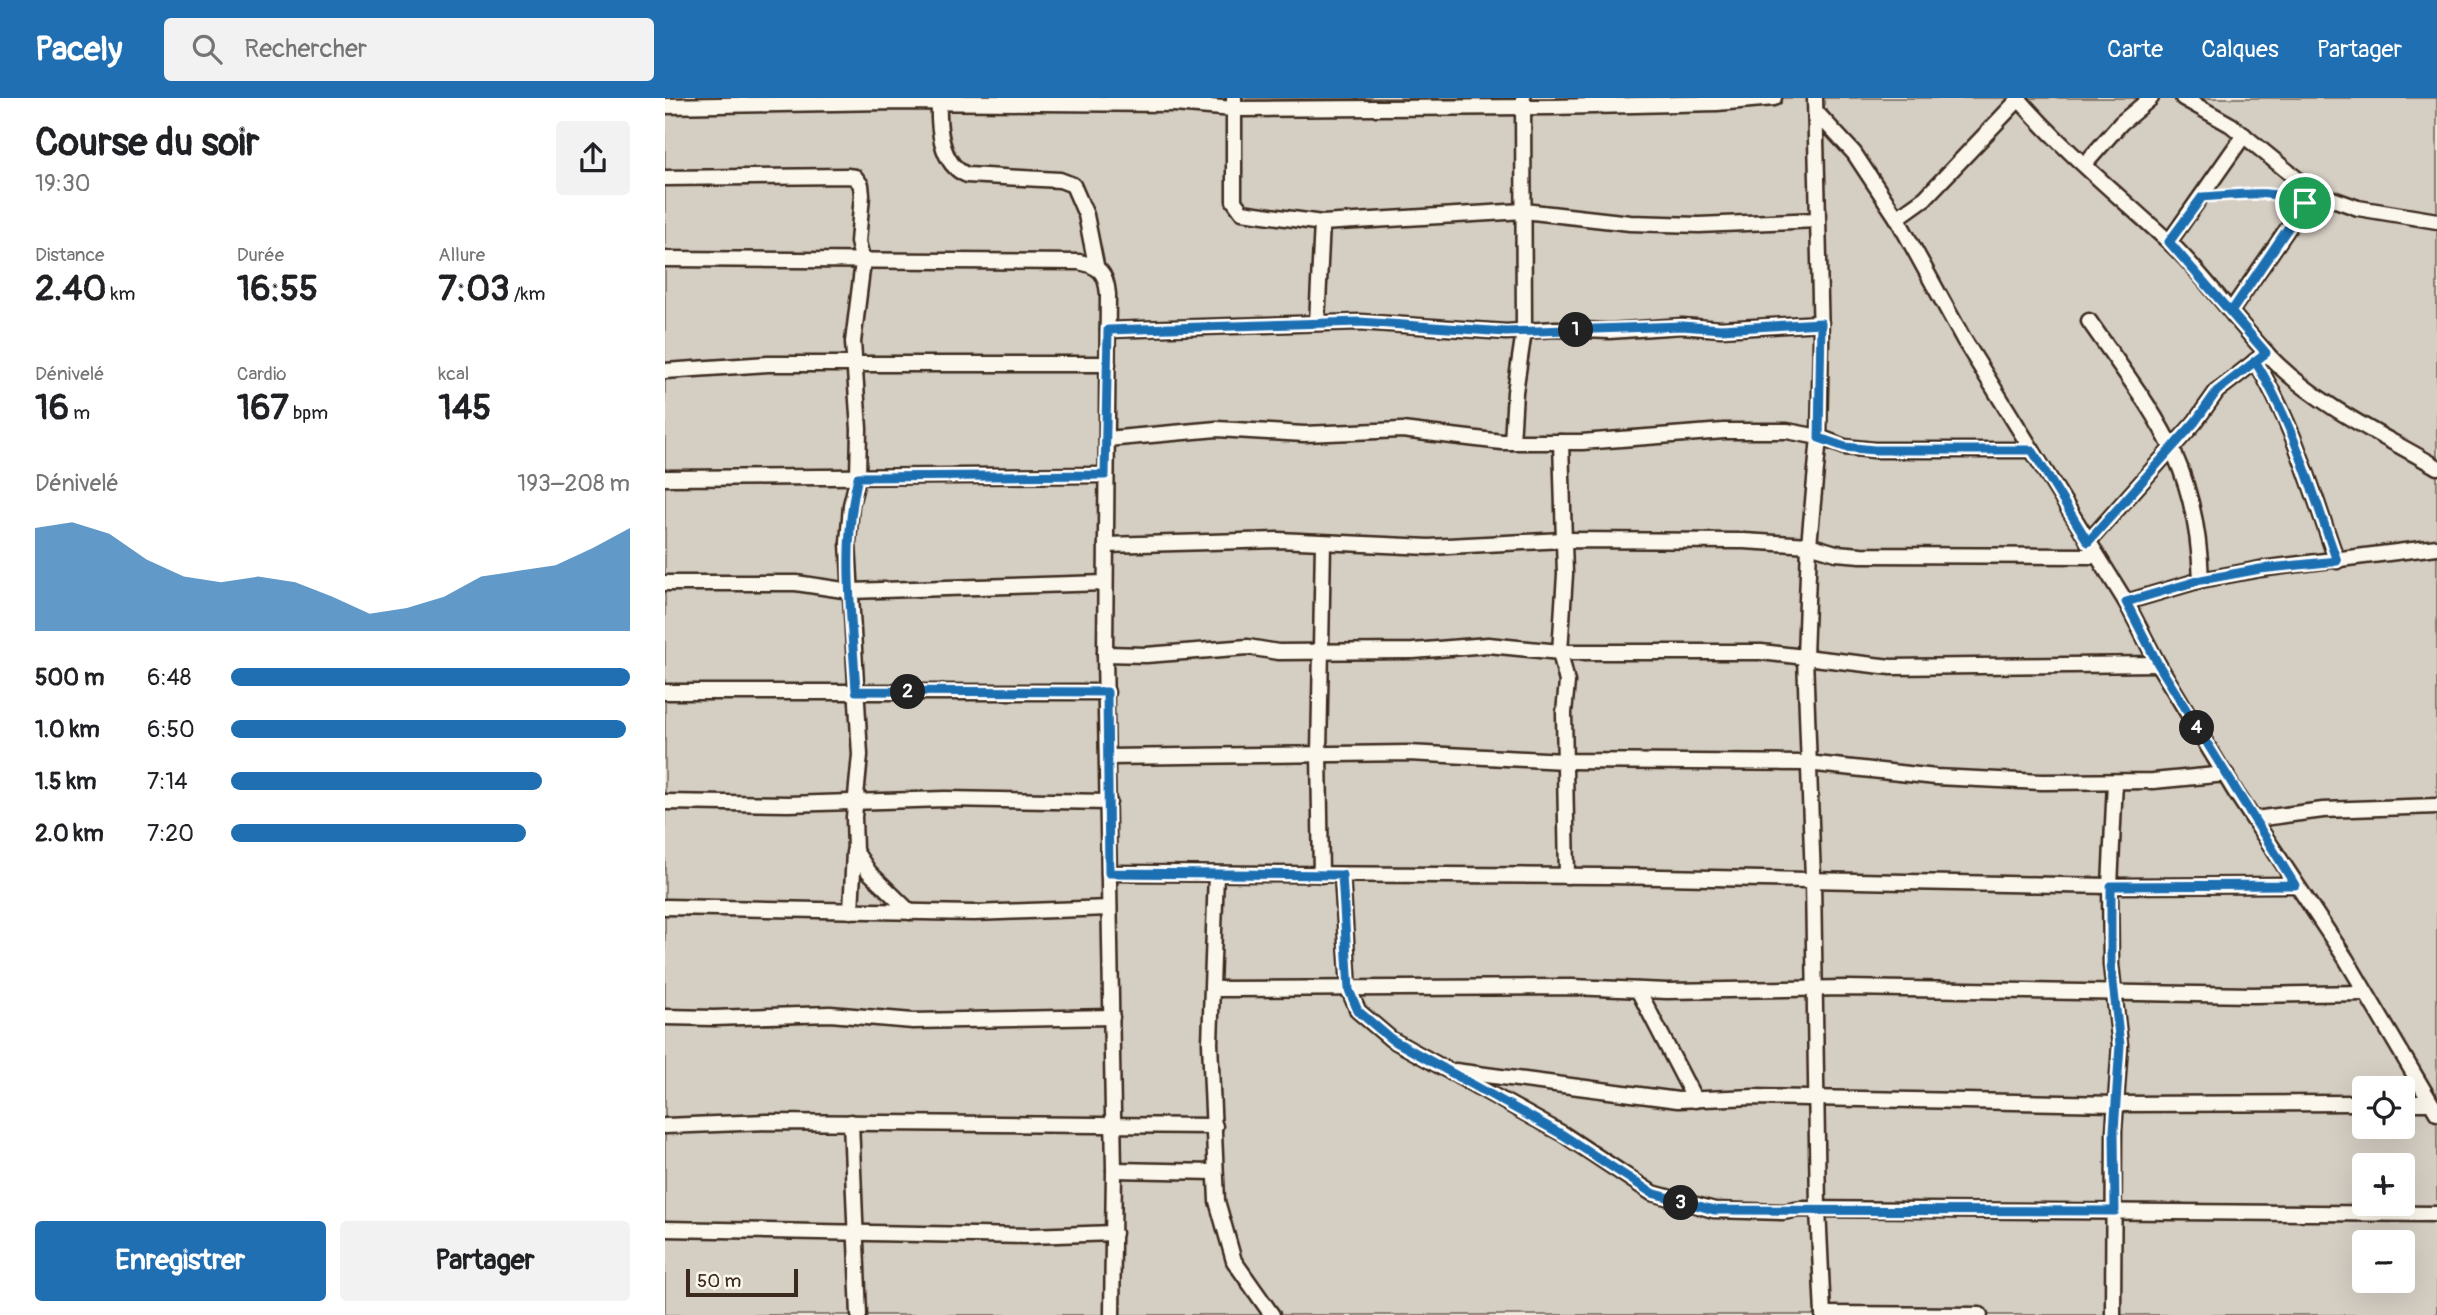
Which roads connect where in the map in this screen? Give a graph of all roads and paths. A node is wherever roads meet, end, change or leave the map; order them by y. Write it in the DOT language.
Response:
graph roads {
  1 [pos="1774,98"];
  2 [pos="1815,98"];
  3 [pos="2151,98"];
  4 [pos="2183,98"];
  5 [pos="2019,99"];
  6 [pos="939,100"];
  7 [pos="1523,102"];
  8 [pos="1234,104"];
  9 [pos="665,106"];
  10 [pos="1817,113"];
  11 [pos="2244,135"];
  12 [pos="2085,164"];
  13 [pos="665,178"];
  14 [pos="2202,197"];
  15 [pos="2309,197"];
  16 [pos="1524,211"];
  17 [pos="1897,218"];
  18 [pos="1818,220"];
  19 [pos="2437,222"];
  20 [pos="1322,223"];
  21 [pos="2169,242"];
  22 [pos="665,259"];
  23 [pos="863,261"];
  24 [pos="1096,265"];
  25 [pos="2231,312"];
  26 [pos="2089,321"];
  27 [pos="1317,323"];
  28 [pos="1821,323"];
  29 [pos="1108,330"];
  30 [pos="1524,331"];
  31 [pos="2261,357"];
  32 [pos="1108,364"];
  33 [pos="853,366"];
  34 [pos="665,371"];
  35 [pos="1819,438"];
  36 [pos="1107,439"];
  37 [pos="1512,442"];
  38 [pos="1560,442"];
  39 [pos="2173,447"];
  40 [pos="2032,450"];
  41 [pos="2437,467"];
  42 [pos="1105,475"];
  43 [pos="858,477"];
  44 [pos="665,478"];
  45 [pos="1563,540"];
  46 [pos="1323,542"];
  47 [pos="2088,542"];
  48 [pos="1106,545"];
  49 [pos="1809,545"];
  50 [pos="2437,547"];
  51 [pos="2097,556"];
  52 [pos="2337,561"];
  53 [pos="2201,580"];
  54 [pos="665,583"];
  55 [pos="1105,583"];
  56 [pos="850,590"];
  57 [pos="2126,602"];
  58 [pos="1560,652"];
  59 [pos="1322,653"];
  60 [pos="1105,654"];
  61 [pos="1805,657"];
  62 [pos="2158,664"];
  63 [pos="856,691"];
  64 [pos="665,692"];
  65 [pos="1107,692"];
  66 [pos="1319,752"];
  67 [pos="1108,757"];
  68 [pos="1564,761"];
  69 [pos="1807,764"];
  70 [pos="2226,775"];
  71 [pos="2115,782"];
  72 [pos="665,802"];
  73 [pos="1109,802"];
  74 [pos="857,803"];
  75 [pos="2437,806"];
  76 [pos="2255,819"];
  77 [pos="855,851"];
  78 [pos="1109,873"];
  79 [pos="1216,874"];
  80 [pos="1321,875"];
  81 [pos="1342,875"];
  82 [pos="1567,876"];
  83 [pos="1813,879"];
  84 [pos="2295,885"];
  85 [pos="2111,886"];
  86 [pos="665,907"];
  87 [pos="1109,908"];
  88 [pos="851,911"];
  89 [pos="910,912"];
  90 [pos="1214,989"];
  91 [pos="1349,990"];
  92 [pos="1638,990"];
  93 [pos="1814,990"];
  94 [pos="2114,991"];
  95 [pos="2364,993"];
  96 [pos="665,1017"];
  97 [pos="1112,1017"];
  98 [pos="1447,1070"];
  99 [pos="1816,1099"];
  100 [pos="1695,1100"];
  101 [pos="2352,1103"];
  102 [pos="2117,1104"];
  103 [pos="2415,1105"];
  104 [pos="2433,1108"];
  105 [pos="851,1122"];
  106 [pos="1113,1125"];
  107 [pos="665,1126"];
  108 [pos="1215,1126"];
  109 [pos="1114,1170"];
  110 [pos="1215,1172"];
  111 [pos="1818,1209"];
  112 [pos="2115,1211"];
  113 [pos="2437,1214"];
  114 [pos="665,1229"];
  115 [pos="855,1233"];
  116 [pos="1114,1233"];
  117 [pos="1823,1314"];
  118 [pos="859,1315"];
  119 [pos="1112,1315"];
  120 [pos="1272,1315"];
  121 [pos="1980,1315"];
  122 [pos="2113,1315"];
  1 -- 7 [label="street"];
  2 -- 10 [label="street"];
  3 -- 12 [label="street"];
  4 -- 11 [label="street"];
  5 -- 12 [label="street"];
  5 -- 17 [label="street"];
  6 -- 8 [label="street"];
  6 -- 9 [label="street"];
  6 -- 24 [label="street"];
  7 -- 8 [label="street"];
  7 -- 16 [label="street"];
  8 -- 20 [label="street"];
  10 -- 17 [label="street"];
  10 -- 18 [label="street"];
  11 -- 14 [label="street"];
  11 -- 15 [label="street"];
  12 -- 21 [label="street"];
  13 -- 23 [label="street"];
  14 -- 15 [label="path"];
  14 -- 21 [label="street"];
  15 -- 19 [label="street"];
  15 -- 25 [label="street"];
  16 -- 18 [label="street"];
  16 -- 20 [label="street"];
  16 -- 30 [label="street"];
  17 -- 40 [label="street"];
  18 -- 28 [label="street"];
  20 -- 27 [label="street"];
  21 -- 25 [label="street"];
  22 -- 23 [label="street"];
  23 -- 24 [label="street"];
  23 -- 33 [label="street"];
  24 -- 29 [label="street"];
  25 -- 31 [label="street"];
  26 -- 39 [label="street"];
  27 -- 29 [label="street"];
  27 -- 30 [label="street"];
  28 -- 30 [label="street"];
  28 -- 35 [label="street"];
  29 -- 32 [label="street"];
  30 -- 37 [label="street"];
  31 -- 39 [label="street"];
  31 -- 41 [label="street"];
  31 -- 52 [label="street"];
  32 -- 33 [label="street"];
  32 -- 36 [label="street"];
  33 -- 34 [label="street"];
  33 -- 43 [label="street"];
  35 -- 38 [label="street"];
  35 -- 40 [label="street"];
  35 -- 49 [label="street"];
  36 -- 37 [label="street"];
  36 -- 42 [label="street"];
  37 -- 38 [label="street"];
  38 -- 45 [label="street"];
  39 -- 47 [label="street"];
  39 -- 53 [label="street"];
  40 -- 47 [label="street"];
  42 -- 43 [label="street"];
  42 -- 48 [label="street"];
  43 -- 44 [label="street"];
  43 -- 56 [label="street"];
  45 -- 46 [label="street"];
  45 -- 49 [label="street"];
  45 -- 58 [label="street"];
  46 -- 48 [label="street"];
  46 -- 59 [label="street"];
  47 -- 51 [label="street"];
  48 -- 55 [label="street"];
  49 -- 51 [label="street"];
  49 -- 61 [label="street"];
  50 -- 52 [label="street"];
  51 -- 57 [label="street"];
  52 -- 53 [label="street"];
  53 -- 57 [label="street"];
  54 -- 56 [label="street"];
  55 -- 56 [label="street"];
  55 -- 60 [label="street"];
  56 -- 63 [label="street"];
  57 -- 62 [label="street"];
  58 -- 59 [label="street"];
  58 -- 61 [label="street"];
  58 -- 68 [label="street"];
  59 -- 60 [label="street"];
  59 -- 66 [label="street"];
  60 -- 65 [label="street"];
  61 -- 62 [label="street"];
  61 -- 69 [label="street"];
  62 -- 70 [label="street"];
  63 -- 64 [label="street"];
  63 -- 65 [label="street"];
  63 -- 74 [label="street"];
  65 -- 67 [label="street"];
  66 -- 67 [label="street"];
  66 -- 68 [label="street"];
  66 -- 80 [label="street"];
  67 -- 73 [label="street"];
  68 -- 69 [label="street"];
  68 -- 82 [label="street"];
  69 -- 71 [label="street"];
  69 -- 83 [label="street"];
  70 -- 71 [label="street"];
  70 -- 76 [label="street"];
  71 -- 85 [label="street"];
  72 -- 74 [label="street"];
  73 -- 74 [label="street"];
  73 -- 78 [label="street"];
  74 -- 77 [label="street"];
  75 -- 76 [label="street"];
  76 -- 84 [label="street"];
  77 -- 88 [label="street"];
  77 -- 89 [label="street"];
  78 -- 79 [label="street"];
  78 -- 87 [label="street"];
  79 -- 80 [label="street"];
  79 -- 90 [label="street"];
  80 -- 81 [label="street"];
  81 -- 82 [label="street"];
  81 -- 91 [label="street"];
  82 -- 83 [label="street"];
  83 -- 85 [label="street"];
  83 -- 93 [label="street"];
  84 -- 85 [label="street"];
  84 -- 95 [label="street"];
  85 -- 94 [label="street"];
  86 -- 88 [label="street"];
  87 -- 89 [label="street"];
  87 -- 97 [label="street"];
  88 -- 89 [label="street"];
  90 -- 91 [label="street"];
  90 -- 108 [label="street"];
  91 -- 92 [label="street"];
  91 -- 98 [label="street"];
  92 -- 93 [label="street"];
  92 -- 100 [label="street"];
  93 -- 94 [label="street"];
  93 -- 99 [label="street"];
  94 -- 95 [label="street"];
  94 -- 102 [label="street"];
  95 -- 104 [label="street"];
  96 -- 97 [label="street"];
  97 -- 106 [label="street"];
  98 -- 100 [label="street"];
  98 -- 111 [label="street"];
  99 -- 100 [label="street"];
  99 -- 102 [label="street"];
  99 -- 111 [label="street"];
  101 -- 102 [label="street"];
  102 -- 112 [label="street"];
  103 -- 104 [label="street"];
  105 -- 106 [label="street"];
  105 -- 107 [label="street"];
  105 -- 115 [label="street"];
  106 -- 108 [label="street"];
  106 -- 109 [label="street"];
  108 -- 110 [label="street"];
  109 -- 110 [label="street"];
  109 -- 116 [label="street"];
  110 -- 120 [label="street"];
  111 -- 112 [label="street"];
  111 -- 117 [label="street"];
  112 -- 113 [label="street"];
  112 -- 122 [label="street"];
  114 -- 115 [label="street"];
  115 -- 116 [label="street"];
  115 -- 118 [label="street"];
  116 -- 119 [label="street"];
  117 -- 121 [label="street"];
}
